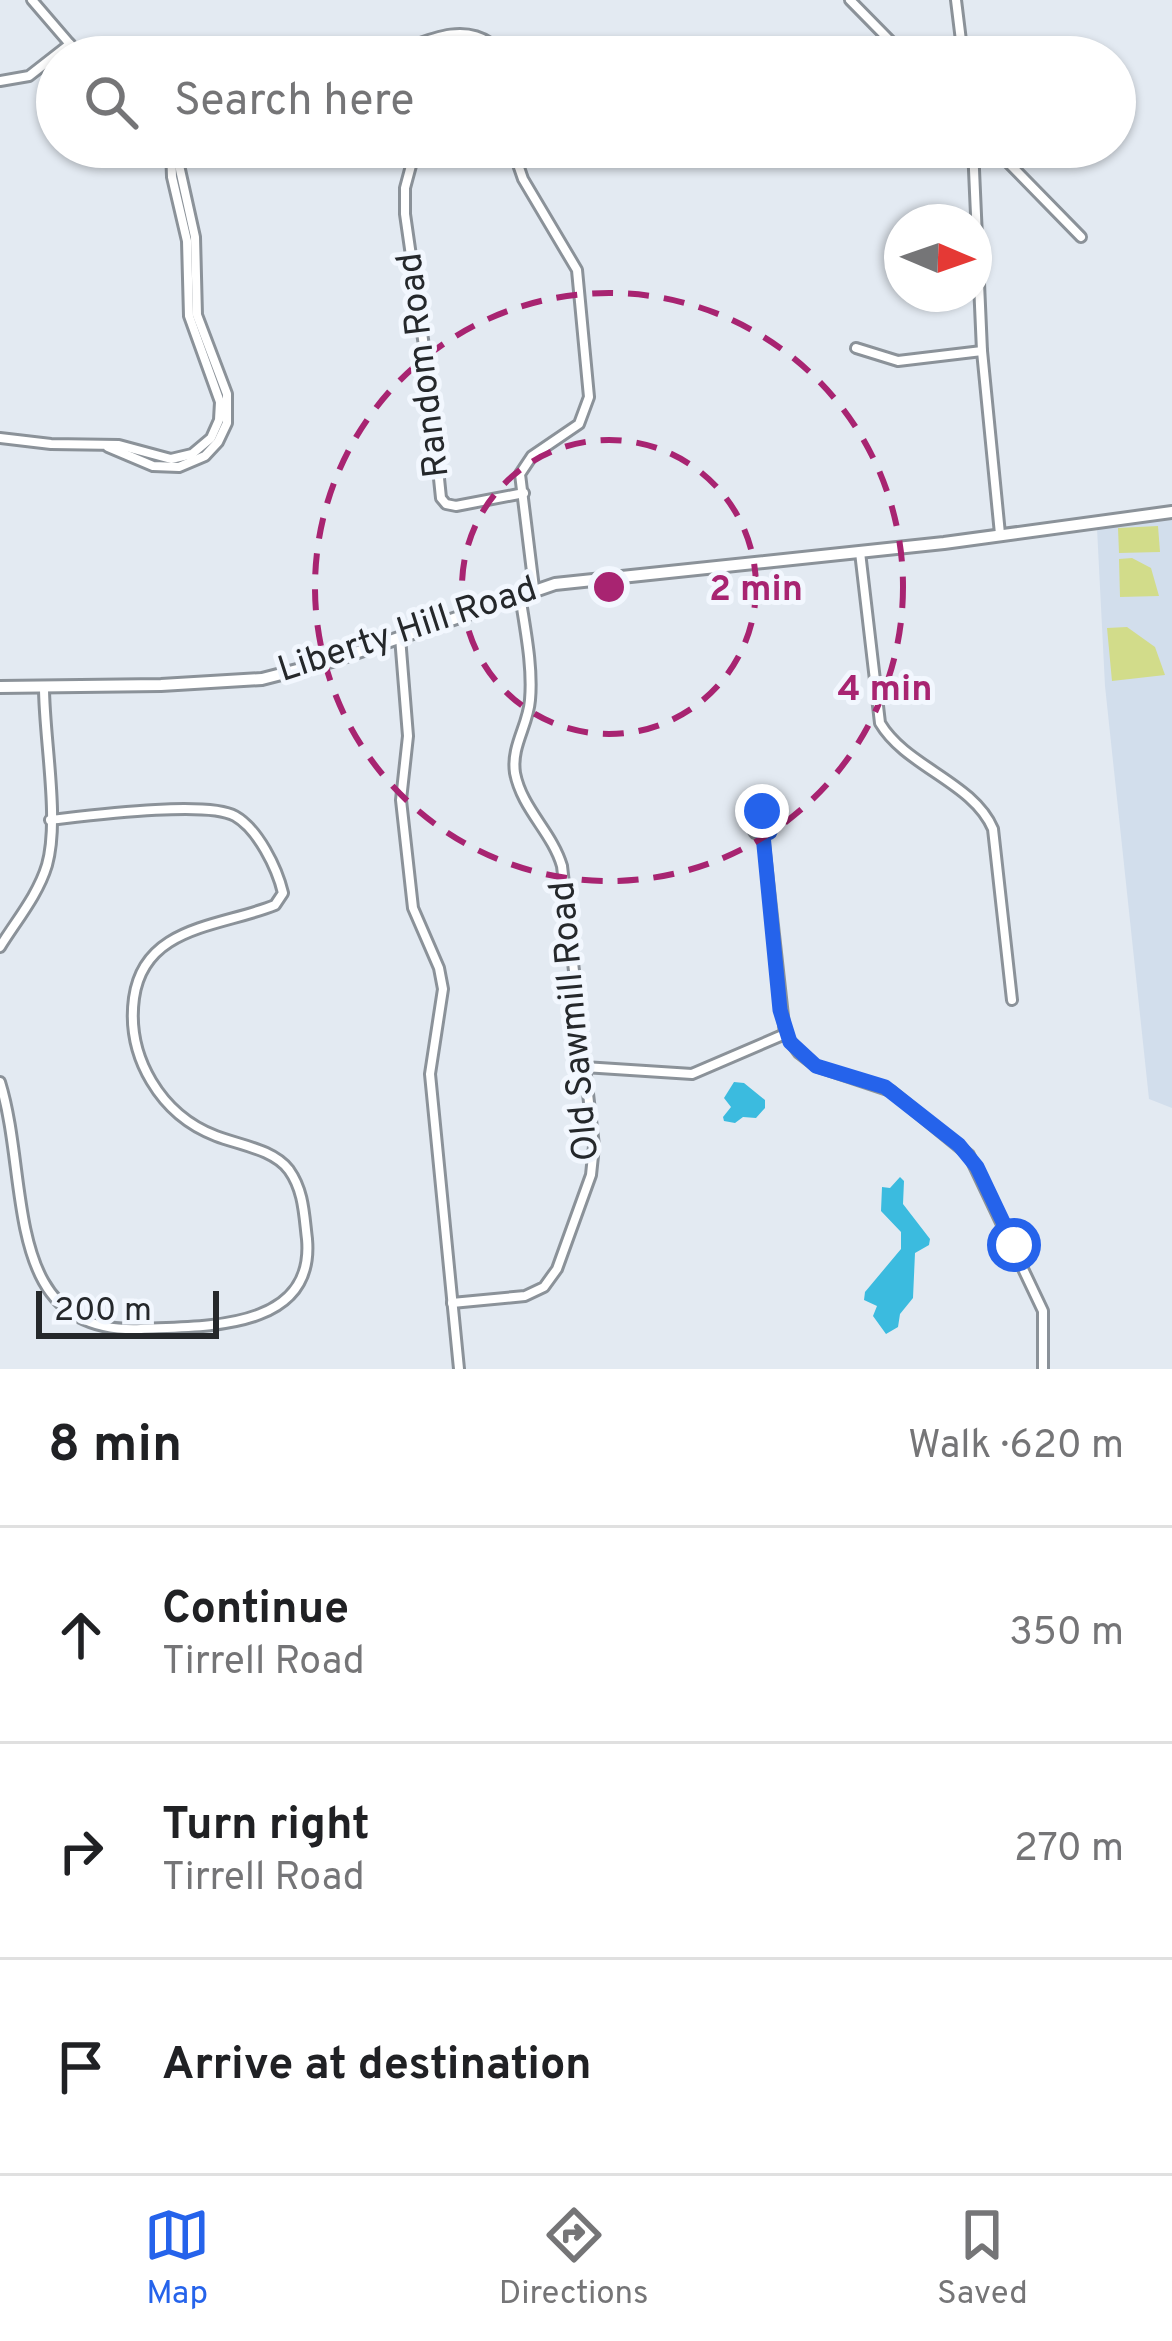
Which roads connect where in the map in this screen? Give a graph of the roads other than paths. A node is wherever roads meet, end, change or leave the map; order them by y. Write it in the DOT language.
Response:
graph roads {
  1 [pos="32,0"];
  2 [pos="850,0"];
  3 [pos="956,0"];
  4 [pos="63,36"];
  5 [pos="885,36"];
  6 [pos="960,36"];
  7 [pos="36,71"];
  8 [pos="0,81"];
  9 [pos="172,168"];
  10 [pos="409,168"];
  11 [pos="520,168"];
  12 [pos="974,168"];
  13 [pos="1014,168"];
  14 [pos="1081,237"];
  15 [pos="856,348"];
  16 [pos="982,351"];
  17 [pos="0,438"];
  18 [pos="524,494"];
  19 [pos="1172,512"];
  20 [pos="1000,534"];
  21 [pos="860,552"];
  22 [pos="534,588"];
  23 [pos="520,594"];
  24 [pos="400,635"];
  25 [pos="0,687"];
  26 [pos="44,687"];
  27 [pos="50,820"];
  28 [pos="763,835"];
  29 [pos="0,946"];
  30 [pos="1012,1000"];
  31 [pos="785,1034"];
  32 [pos="584,1067"];
  33 [pos="0,1082"];
  34 [pos="452,1303"];
  35 [pos="460,1369"];
  36 [pos="1043,1369"];
  1 -- 4 [label="street"];
  2 -- 5 [label="street"];
  3 -- 6 [label="street"];
  7 -- 8 [label="street"];
  9 -- 17 [label="street"];
  10 -- 18 [label="street, Random Road"];
  11 -- 18 [label="street"];
  12 -- 16 [label="street"];
  13 -- 14 [label="street"];
  15 -- 16 [label="street"];
  16 -- 20 [label="street"];
  18 -- 22 [label="street"];
  19 -- 20 [label="street, Liberty Hill Road"];
  20 -- 21 [label="street, Liberty Hill Road"];
  21 -- 22 [label="street, Liberty Hill Road"];
  21 -- 30 [label="street"];
  22 -- 23 [label="street, Liberty Hill Road"];
  23 -- 24 [label="street, Liberty Hill Road"];
  23 -- 32 [label="street, Old Sawmill Road"];
  24 -- 26 [label="street, Liberty Hill Road"];
  24 -- 34 [label="street"];
  25 -- 26 [label="street, Liberty Hill Road"];
  26 -- 27 [label="street"];
  27 -- 29 [label="street"];
  27 -- 33 [label="street"];
  28 -- 31 [label="street"];
  31 -- 32 [label="street"];
  31 -- 36 [label="street"];
  32 -- 34 [label="street, Old Sawmill Road"];
  34 -- 35 [label="street"];
}
